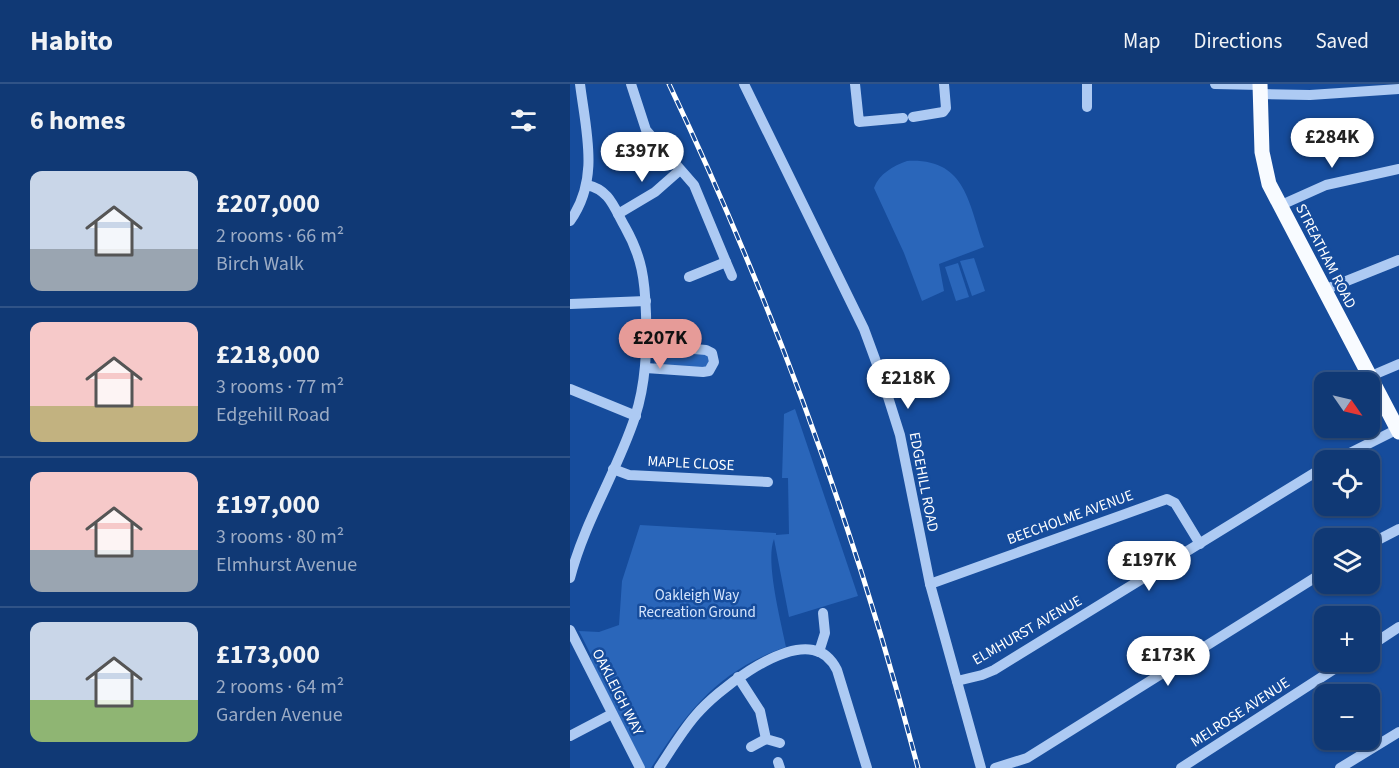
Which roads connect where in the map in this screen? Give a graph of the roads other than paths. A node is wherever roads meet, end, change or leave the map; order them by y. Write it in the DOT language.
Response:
graph roads {
  1 [pos="580,84"];
  2 [pos="631,84"];
  3 [pos="744,84"];
  4 [pos="856,84"];
  5 [pos="944,84"];
  6 [pos="1087,84"];
  7 [pos="1215,84"];
  8 [pos="1260,88"];
  9 [pos="1399,89"];
  10 [pos="1087,107"];
  11 [pos="1399,169"];
  12 [pos="680,170"];
  13 [pos="587,185"];
  14 [pos="1280,206"];
  15 [pos="618,214"];
  16 [pos="570,221"];
  17 [pos="1399,260"];
  18 [pos="726,262"];
  19 [pos="732,276"];
  20 [pos="689,277"];
  21 [pos="1324,290"];
  22 [pos="646,301"];
  23 [pos="570,304"];
  24 [pos="647,345"];
  25 [pos="1399,364"];
  26 [pos="646,368"];
  27 [pos="1368,372"];
  28 [pos="1380,372"];
  29 [pos="570,389"];
  30 [pos="1380,396"];
  31 [pos="636,416"];
  32 [pos="1398,431"];
  33 [pos="1357,450"];
  34 [pos="613,469"];
  35 [pos="1314,473"];
  36 [pos="768,482"];
  37 [pos="1399,529"];
  38 [pos="1380,539"];
  39 [pos="1200,544"];
  40 [pos="570,578"];
  41 [pos="1314,578"];
  42 [pos="930,584"];
  43 [pos="823,614"];
  44 [pos="1399,627"];
  45 [pos="570,630"];
  46 [pos="1380,639"];
  47 [pos="819,652"];
  48 [pos="1329,672"];
  49 [pos="738,677"];
  50 [pos="957,681"];
  51 [pos="612,714"];
  52 [pos="1399,732"];
  53 [pos="570,736"];
  54 [pos="766,739"];
  55 [pos="780,743"];
  56 [pos="751,747"];
  57 [pos="640,768"];
  58 [pos="660,768"];
  59 [pos="867,768"];
  60 [pos="981,768"];
  61 [pos="995,768"];
  62 [pos="1180,768"];
  63 [pos="1340,768"];
  1 -- 13 [label="street"];
  2 -- 12 [label="street"];
  3 -- 42 [label="street, EDGEHILL ROAD"];
  4 -- 5 [label="street"];
  6 -- 10 [label="street"];
  7 -- 8 [label="street"];
  8 -- 9 [label="street"];
  8 -- 14 [label="main road, STREATHAM ROAD"];
  11 -- 14 [label="street"];
  12 -- 15 [label="street"];
  12 -- 18 [label="street"];
  13 -- 15 [label="street"];
  13 -- 16 [label="street"];
  14 -- 21 [label="main road, STREATHAM ROAD"];
  15 -- 22 [label="street"];
  17 -- 21 [label="street"];
  18 -- 19 [label="street"];
  18 -- 20 [label="street"];
  21 -- 27 [label="main road, STREATHAM ROAD"];
  22 -- 23 [label="street"];
  22 -- 24 [label="street"];
  24 -- 26 [label="street"];
  24 -- 26 [label="street"];
  25 -- 28 [label="street"];
  26 -- 31 [label="street"];
  29 -- 31 [label="street"];
  30 -- 32 [label="main road, STREATHAM ROAD"];
  31 -- 34 [label="street"];
  32 -- 33 [label="street"];
  34 -- 36 [label="street, MAPLE CLOSE"];
  34 -- 40 [label="street"];
  35 -- 39 [label="street, ELMHURST AVENUE"];
  37 -- 38 [label="street"];
  39 -- 42 [label="street, BEECHOLME AVENUE"];
  39 -- 50 [label="street, ELMHURST AVENUE"];
  41 -- 61 [label="street"];
  42 -- 50 [label="street, EDGEHILL ROAD"];
  43 -- 47 [label="street"];
  44 -- 46 [label="street"];
  45 -- 51 [label="street, OAKLEIGH WAY"];
  47 -- 49 [label="street"];
  47 -- 59 [label="street"];
  48 -- 62 [label="street, MELROSE AVENUE"];
  49 -- 54 [label="street"];
  49 -- 58 [label="street"];
  50 -- 60 [label="street, EDGEHILL ROAD"];
  51 -- 53 [label="street"];
  51 -- 57 [label="street, OAKLEIGH WAY"];
  52 -- 63 [label="street"];
  54 -- 55 [label="street"];
  54 -- 56 [label="street"];
}
